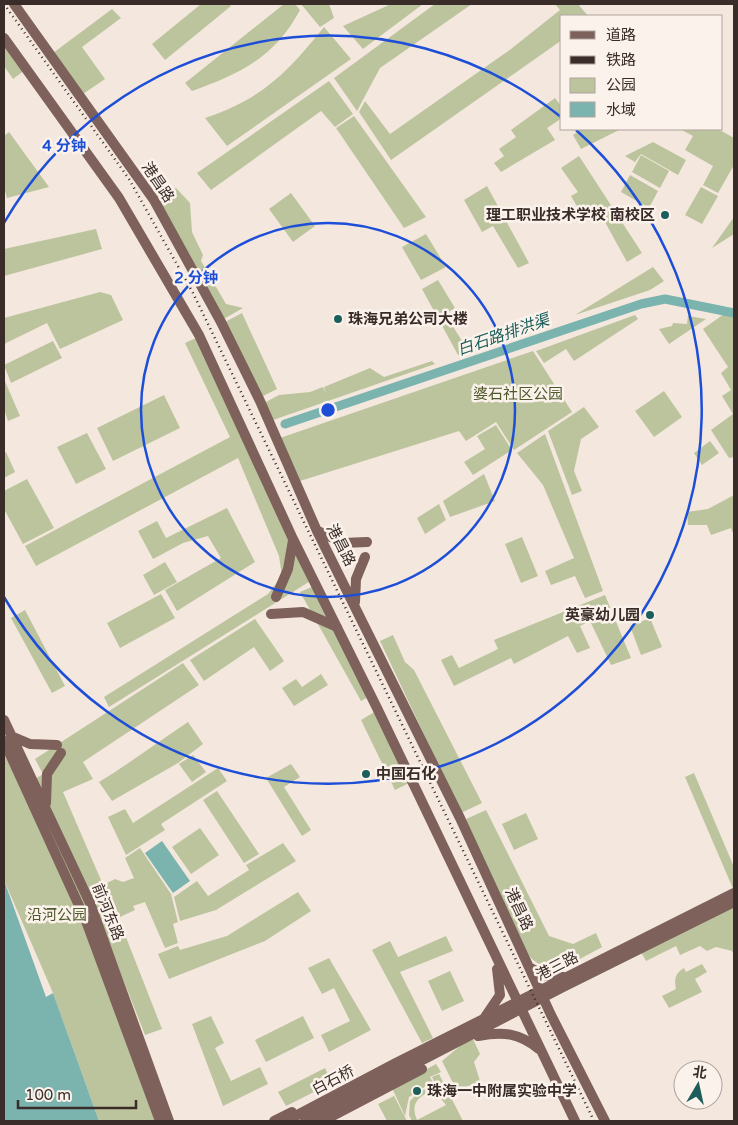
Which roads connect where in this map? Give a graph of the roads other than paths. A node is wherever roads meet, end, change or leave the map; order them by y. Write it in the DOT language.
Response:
graph roads {
  1 [pos="14,4"];
  2 [pos="4,38"];
  3 [pos="317,531"];
  4 [pos="293,539"];
  5 [pos="367,542"];
  6 [pos="365,557"];
  7 [pos="276,597"];
  8 [pos="355,606"];
  9 [pos="271,614"];
  10 [pos="338,628"];
  11 [pos="4,720"];
  12 [pos="8,738"];
  13 [pos="46,809"];
  14 [pos="734,893"];
  15 [pos="734,902"];
  16 [pos="495,955"];
  17 [pos="529,966"];
  18 [pos="572,975"];
  19 [pos="542,995"];
  20 [pos="519,1006"];
  21 [pos="481,1021"];
  22 [pos="464,1035"];
  23 [pos="542,1052"];
  24 [pos="397,1068"];
  25 [pos="160,1121"];
  26 [pos="169,1121"];
  27 [pos="274,1121"];
  28 [pos="286,1121"];
  29 [pos="305,1121"];
  30 [pos="323,1121"];
  31 [pos="575,1121"];
  32 [pos="605,1121"];
  1 -- 3 [label="main road, 港昌路"];
  2 -- 4 [label="main road"];
  3 -- 5 [label="main road"];
  3 -- 8 [label="main road, 港昌路"];
  4 -- 7 [label="main road"];
  4 -- 10 [label="main road"];
  6 -- 8 [label="main road"];
  8 -- 17 [label="main road, 港昌路"];
  9 -- 10 [label="main road"];
  10 -- 16 [label="main road"];
  11 -- 12 [label="main road, 前河东路"];
  12 -- 13 [label="main road, 前河东路"];
  12 -- 13 [label="main road"];
  12 -- 25 [label="main road, 前河东路"];
  13 -- 26 [label="main road, 前河东路"];
  14 -- 18 [label="main road, 港三路"];
  15 -- 19 [label="main road"];
  16 -- 20 [label="main road"];
  16 -- 21 [label="main road"];
  17 -- 18 [label="main road"];
  17 -- 19 [label="main road, 港昌路"];
  18 -- 19 [label="main road, 港三路"];
  19 -- 20 [label="main road, 港三路"];
  19 -- 32 [label="main road, 港昌路"];
  20 -- 21 [label="main road, 港三路"];
  20 -- 22 [label="main road"];
  20 -- 23 [label="main road"];
  21 -- 22 [label="main road, 港三路"];
  22 -- 23 [label="main road"];
  22 -- 24 [label="main road"];
  22 -- 27 [label="main road"];
  22 -- 30 [label="main road"];
  23 -- 31 [label="main road"];
  24 -- 28 [label="main road, 白石桥"];
  24 -- 29 [label="main road, 白石桥"];
}
